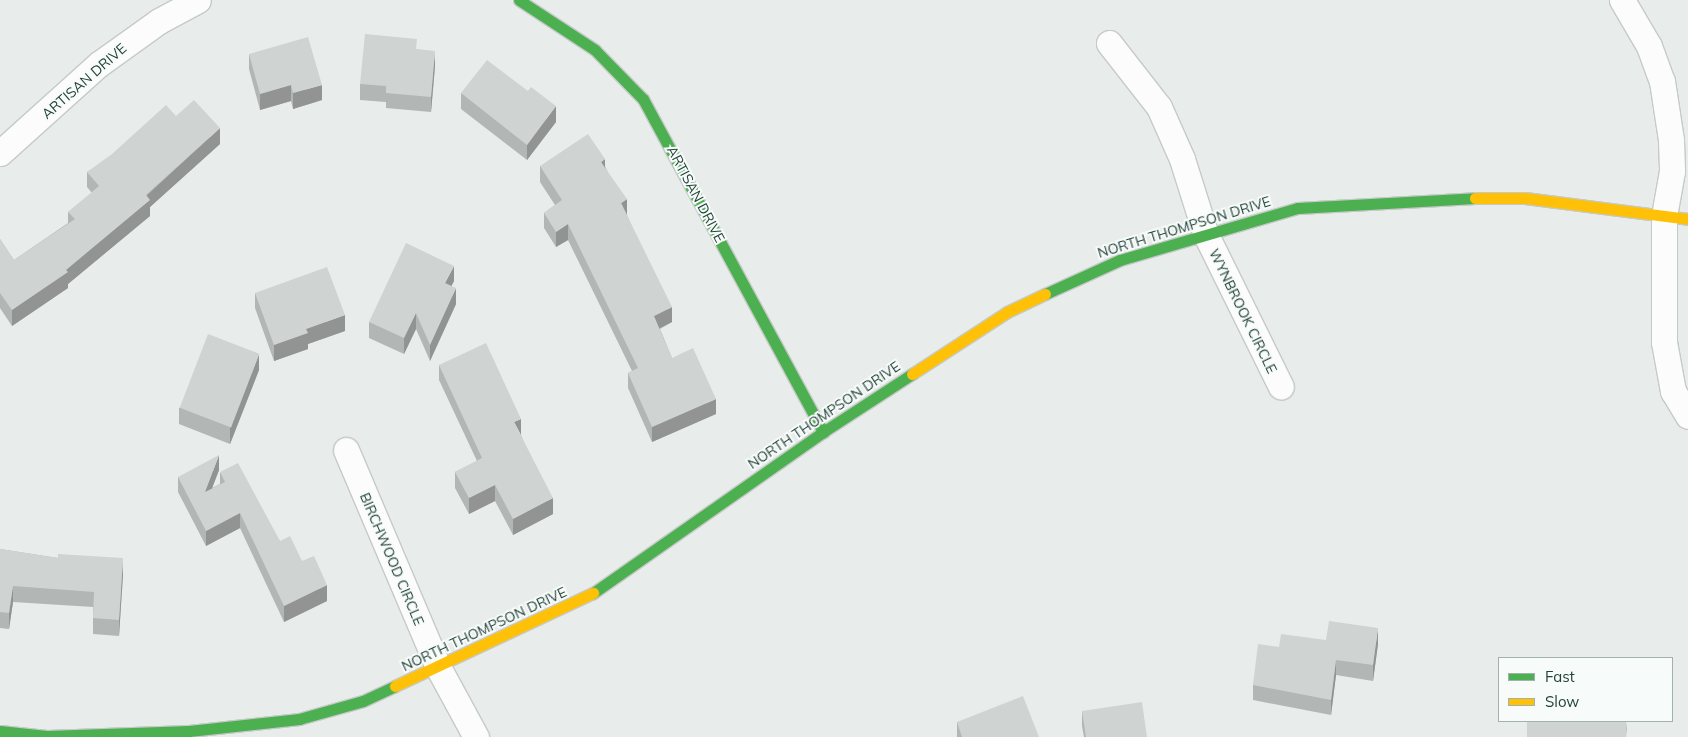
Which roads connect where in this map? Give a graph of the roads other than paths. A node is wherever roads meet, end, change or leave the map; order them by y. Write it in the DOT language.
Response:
graph roads {
  1 [pos="198,0"];
  2 [pos="518,0"];
  3 [pos="1622,0"];
  4 [pos="1109,43"];
  5 [pos="0,153"];
  6 [pos="1676,217"];
  7 [pos="1206,235"];
  8 [pos="1281,387"];
  9 [pos="1688,416"];
  10 [pos="823,432"];
  11 [pos="346,450"];
  12 [pos="438,668"];
  13 [pos="0,731"];
  14 [pos="476,737"];
  1 -- 5 [label="street, ARTISAN DRIVE"];
  2 -- 10 [label="street, ARTISAN DRIVE"];
  3 -- 6 [label="street"];
  4 -- 7 [label="street, WYNBROOK CIRCLE"];
  6 -- 7 [label="street, NORTH THOMPSON DRIVE"];
  6 -- 9 [label="street"];
  7 -- 8 [label="street, WYNBROOK CIRCLE"];
  7 -- 10 [label="street, NORTH THOMPSON DRIVE"];
  10 -- 12 [label="street, NORTH THOMPSON DRIVE"];
  11 -- 12 [label="street, BIRCHWOOD CIRCLE"];
  12 -- 13 [label="street, NORTH THOMPSON DRIVE"];
  12 -- 14 [label="street, BIRCHWOOD CIRCLE"];
}
